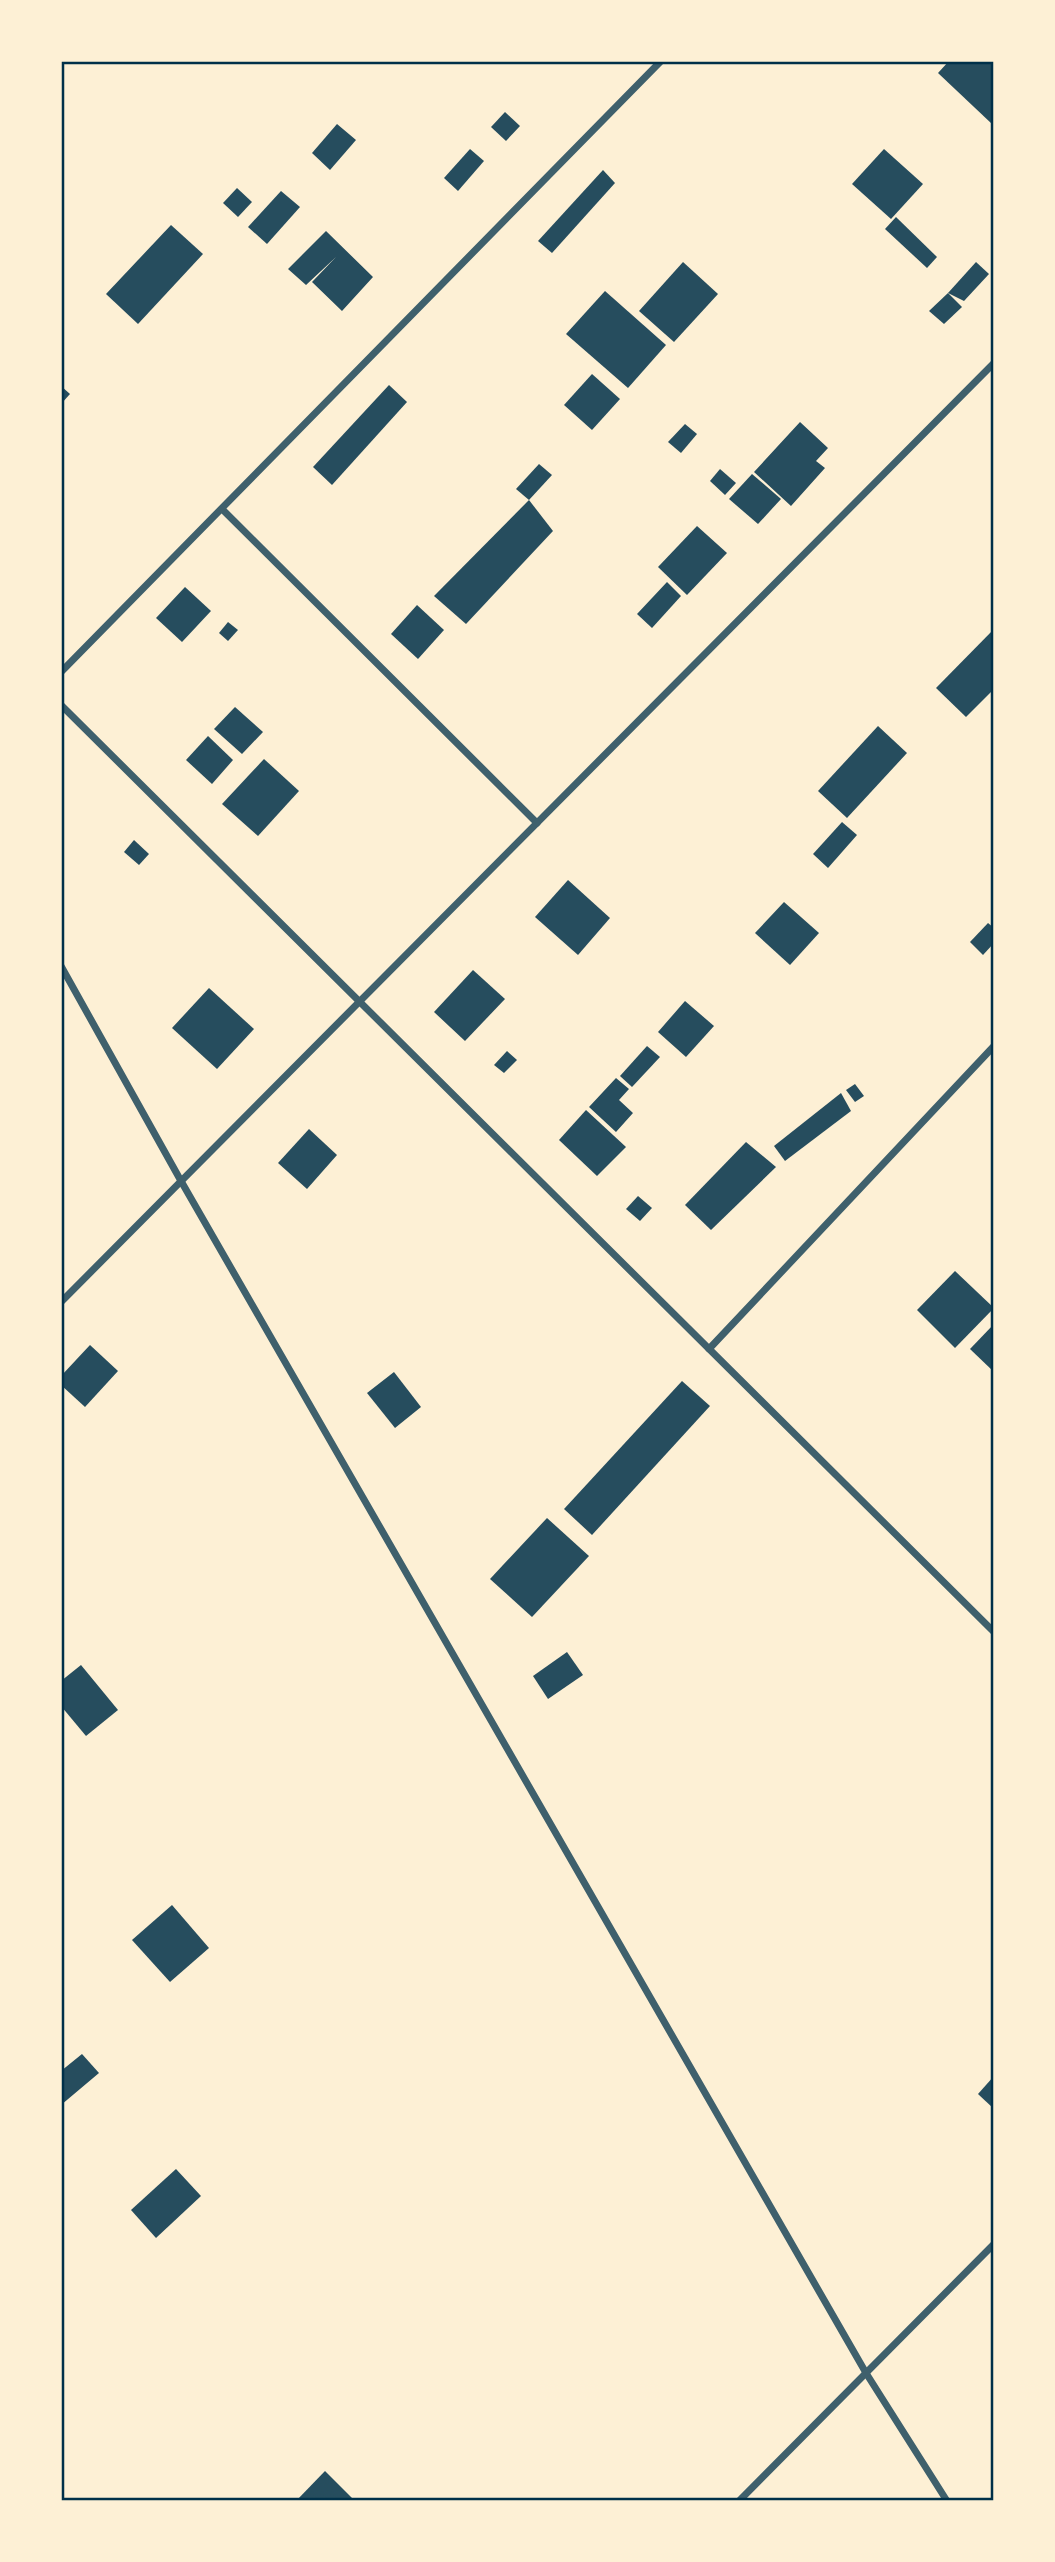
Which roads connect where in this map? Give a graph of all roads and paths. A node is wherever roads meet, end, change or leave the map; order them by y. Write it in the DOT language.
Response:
graph roads {
  1 [pos="661,61"];
  2 [pos="994,363"];
  3 [pos="222,509"];
  4 [pos="61,672"];
  5 [pos="61,705"];
  6 [pos="537,823"];
  7 [pos="61,966"];
  8 [pos="360,1002"];
  9 [pos="994,1046"];
  10 [pos="181,1181"];
  11 [pos="61,1302"];
  12 [pos="709,1349"];
  13 [pos="994,1632"];
  14 [pos="994,2244"];
  15 [pos="866,2373"];
  16 [pos="739,2501"];
  17 [pos="947,2501"];
  1 -- 3 [label="street"];
  2 -- 6 [label="street"];
  3 -- 4 [label="street"];
  3 -- 6 [label="street"];
  5 -- 8 [label="street"];
  6 -- 8 [label="street"];
  7 -- 10 [label="street"];
  8 -- 10 [label="street"];
  8 -- 12 [label="street"];
  9 -- 12 [label="street"];
  10 -- 11 [label="street"];
  10 -- 15 [label="street"];
  12 -- 13 [label="street"];
  14 -- 15 [label="street"];
  15 -- 16 [label="street"];
  15 -- 17 [label="street"];
}
